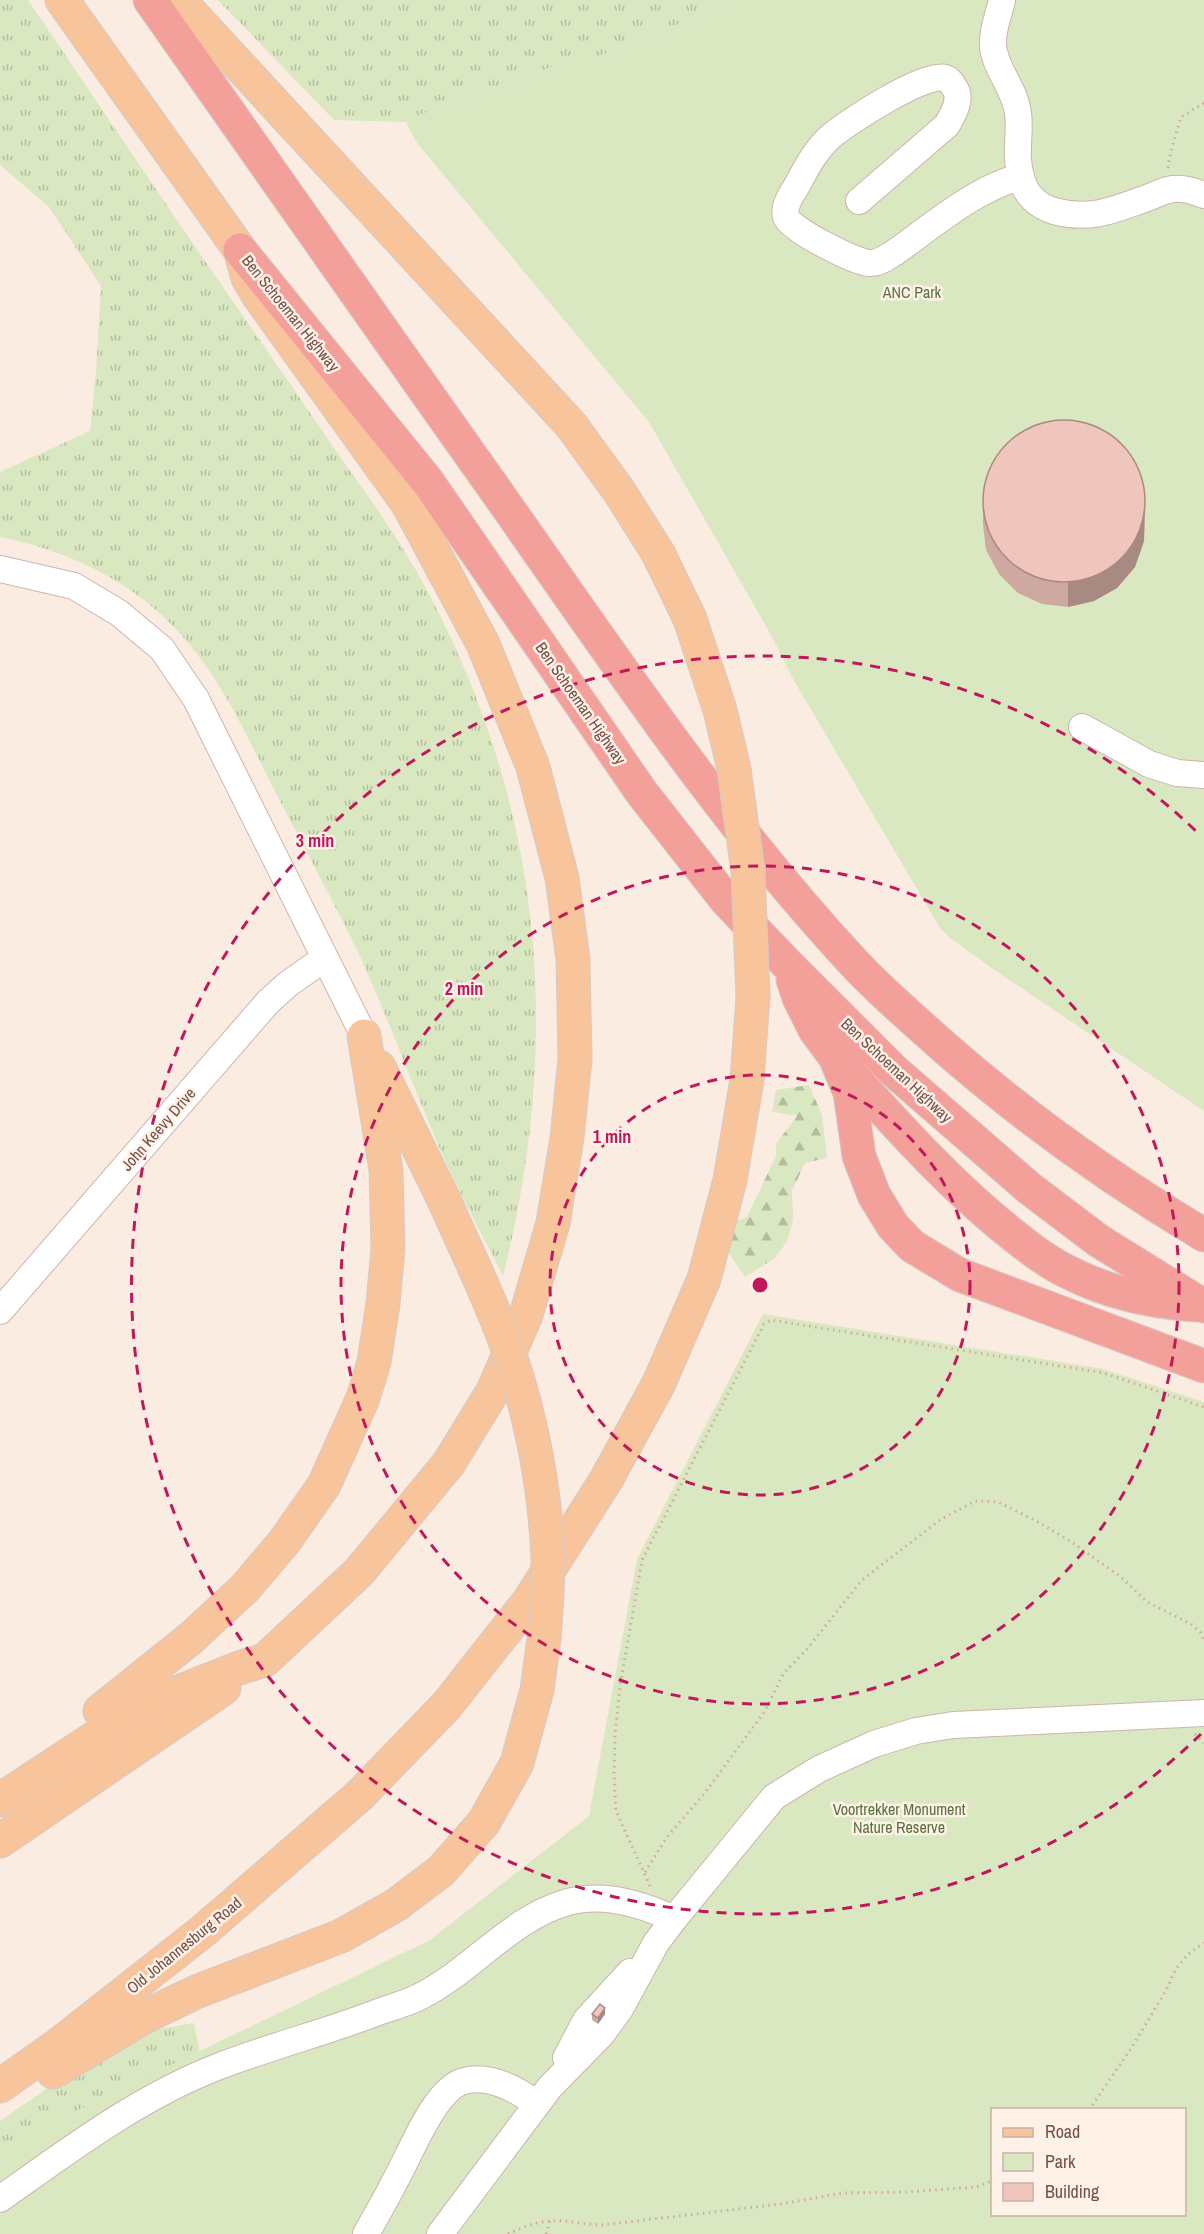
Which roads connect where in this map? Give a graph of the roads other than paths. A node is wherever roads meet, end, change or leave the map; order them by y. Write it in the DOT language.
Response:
graph roads {
  1 [pos="62,0"];
  2 [pos="150,0"];
  3 [pos="179,0"];
  4 [pos="1002,0"];
  5 [pos="1021,177"];
  6 [pos="1204,195"];
  7 [pos="859,201"];
  8 [pos="240,250"];
  9 [pos="0,569"];
  10 [pos="1082,727"];
  11 [pos="1204,775"];
  12 [pos="325,958"];
  13 [pos="788,965"];
  14 [pos="364,1036"];
  15 [pos="834,1057"];
  16 [pos="1204,1235"];
  17 [pos="1203,1306"];
  18 [pos="0,1311"];
  19 [pos="1204,1366"];
  20 [pos="265,1660"];
  21 [pos="1204,1713"];
  22 [pos="0,1780"];
  23 [pos="0,1800"];
  24 [pos="0,1840"];
  25 [pos="674,1919"];
  26 [pos="0,2086"];
  27 [pos="544,2095"];
  28 [pos="0,2106"];
  29 [pos="0,2199"];
  30 [pos="366,2234"];
  31 [pos="440,2234"];
  1 -- 8 [label="main road, Ben Schoeman Highway"];
  2 -- 16 [label="highway"];
  3 -- 26 [label="main road, Old Johannesburg Road, bridge"];
  4 -- 5 [label="street"];
  5 -- 6 [label="street"];
  5 -- 7 [label="street"];
  8 -- 13 [label="highway, Ben Schoeman Highway"];
  8 -- 20 [label="main road"];
  9 -- 12 [label="street"];
  10 -- 11 [label="street"];
  12 -- 14 [label="street"];
  12 -- 18 [label="street, John Keevy Drive"];
  13 -- 15 [label="highway"];
  13 -- 17 [label="highway, Ben Schoeman Highway"];
  14 -- 22 [label="main road"];
  14 -- 28 [label="main road, bridge"];
  15 -- 17 [label="highway"];
  15 -- 19 [label="highway"];
  20 -- 23 [label="main road"];
  20 -- 24 [label="main road"];
  21 -- 25 [label="street"];
  25 -- 27 [label="street"];
  25 -- 29 [label="street"];
  27 -- 30 [label="street"];
  27 -- 31 [label="street"];
}
